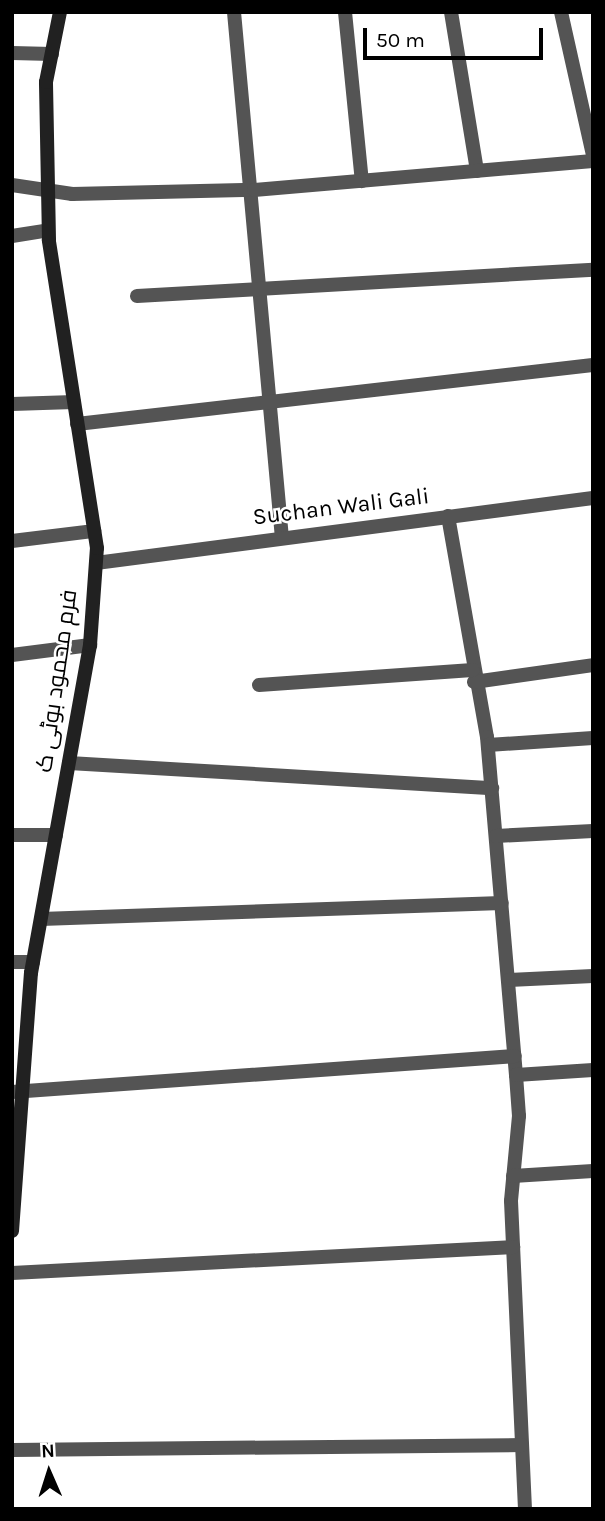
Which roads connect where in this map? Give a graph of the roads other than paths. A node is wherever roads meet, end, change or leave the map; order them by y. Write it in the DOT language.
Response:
graph roads {
  1 [pos="60,12"];
  2 [pos="234,12"];
  3 [pos="345,12"];
  4 [pos="452,12"];
  5 [pos="561,12"];
  6 [pos="12,53"];
  7 [pos="52,54"];
  8 [pos="593,155"];
  9 [pos="593,161"];
  10 [pos="477,171"];
  11 [pos="362,181"];
  12 [pos="12,185"];
  13 [pos="46,187"];
  14 [pos="254,190"];
  15 [pos="48,230"];
  16 [pos="12,236"];
  17 [pos="593,270"];
  18 [pos="262,291"];
  19 [pos="137,296"];
  20 [pos="593,365"];
  21 [pos="74,402"];
  22 [pos="271,402"];
  23 [pos="12,404"];
  24 [pos="78,424"];
  25 [pos="593,498"];
  26 [pos="448,516"];
  27 [pos="94,531"];
  28 [pos="282,538"];
  29 [pos="12,541"];
  30 [pos="96,563"];
  31 [pos="90,645"];
  32 [pos="12,655"];
  33 [pos="593,664"];
  34 [pos="473,676"];
  35 [pos="259,685"];
  36 [pos="593,738"];
  37 [pos="488,745"];
  38 [pos="69,763"];
  39 [pos="492,788"];
  40 [pos="593,831"];
  41 [pos="12,835"];
  42 [pos="56,835"];
  43 [pos="496,836"];
  44 [pos="502,903"];
  45 [pos="41,919"];
  46 [pos="12,962"];
  47 [pos="33,962"];
  48 [pos="593,976"];
  49 [pos="509,981"];
  50 [pos="514,1056"];
  51 [pos="593,1070"];
  52 [pos="516,1075"];
  53 [pos="17,1091"];
  54 [pos="593,1171"];
  55 [pos="513,1176"];
  56 [pos="12,1231"];
  57 [pos="513,1247"];
  58 [pos="12,1273"];
  59 [pos="522,1444"];
  60 [pos="12,1450"];
  61 [pos="525,1509"];
  1 -- 7 [label="street, فرم محمود بوٹی ک"];
  2 -- 14 [label="street"];
  3 -- 11 [label="street"];
  4 -- 10 [label="street"];
  5 -- 8 [label="street"];
  6 -- 7 [label="street"];
  7 -- 13 [label="street, فرم محمود بوٹی ک"];
  9 -- 10 [label="street"];
  10 -- 11 [label="street"];
  11 -- 14 [label="street"];
  12 -- 13 [label="street"];
  13 -- 14 [label="street"];
  13 -- 15 [label="street, فرم محمود بوٹی ک"];
  14 -- 18 [label="street"];
  15 -- 16 [label="street"];
  15 -- 21 [label="street, فرم محمود بوٹی ک"];
  17 -- 18 [label="street"];
  18 -- 19 [label="street"];
  18 -- 22 [label="street"];
  20 -- 22 [label="street"];
  21 -- 23 [label="street"];
  21 -- 24 [label="street, فرم محمود بوٹی ک"];
  22 -- 24 [label="street"];
  22 -- 28 [label="street"];
  24 -- 27 [label="street, فرم محمود بوٹی ک"];
  25 -- 26 [label="street, Suchan Wali Gali"];
  26 -- 28 [label="street, Suchan Wali Gali"];
  26 -- 34 [label="street"];
  27 -- 29 [label="street"];
  27 -- 30 [label="street, فرم محمود بوٹی ک"];
  28 -- 30 [label="street, Suchan Wali Gali"];
  30 -- 31 [label="street, فرم محمود بوٹی ک"];
  31 -- 32 [label="street"];
  31 -- 38 [label="street, فرم محمود بوٹی ک"];
  33 -- 34 [label="street"];
  34 -- 35 [label="street"];
  34 -- 37 [label="street"];
  36 -- 37 [label="street"];
  37 -- 39 [label="street"];
  38 -- 39 [label="street"];
  38 -- 42 [label="street, فرم محمود بوٹی ک"];
  39 -- 43 [label="street"];
  40 -- 43 [label="street"];
  41 -- 42 [label="street"];
  42 -- 45 [label="street, فرم محمود بوٹی ک"];
  43 -- 44 [label="street"];
  44 -- 45 [label="street"];
  44 -- 49 [label="street"];
  45 -- 47 [label="street, فرم محمود بوٹی ک"];
  46 -- 47 [label="street"];
  47 -- 53 [label="street, فرم محمود بوٹی ک"];
  48 -- 49 [label="street"];
  49 -- 50 [label="street"];
  50 -- 52 [label="street"];
  50 -- 53 [label="street"];
  51 -- 52 [label="street"];
  52 -- 55 [label="street"];
  53 -- 56 [label="street, فرم محمود بوٹی ک"];
  54 -- 55 [label="street"];
  55 -- 57 [label="street"];
  57 -- 58 [label="street"];
  57 -- 59 [label="street"];
  59 -- 60 [label="street"];
  59 -- 61 [label="street"];
}
